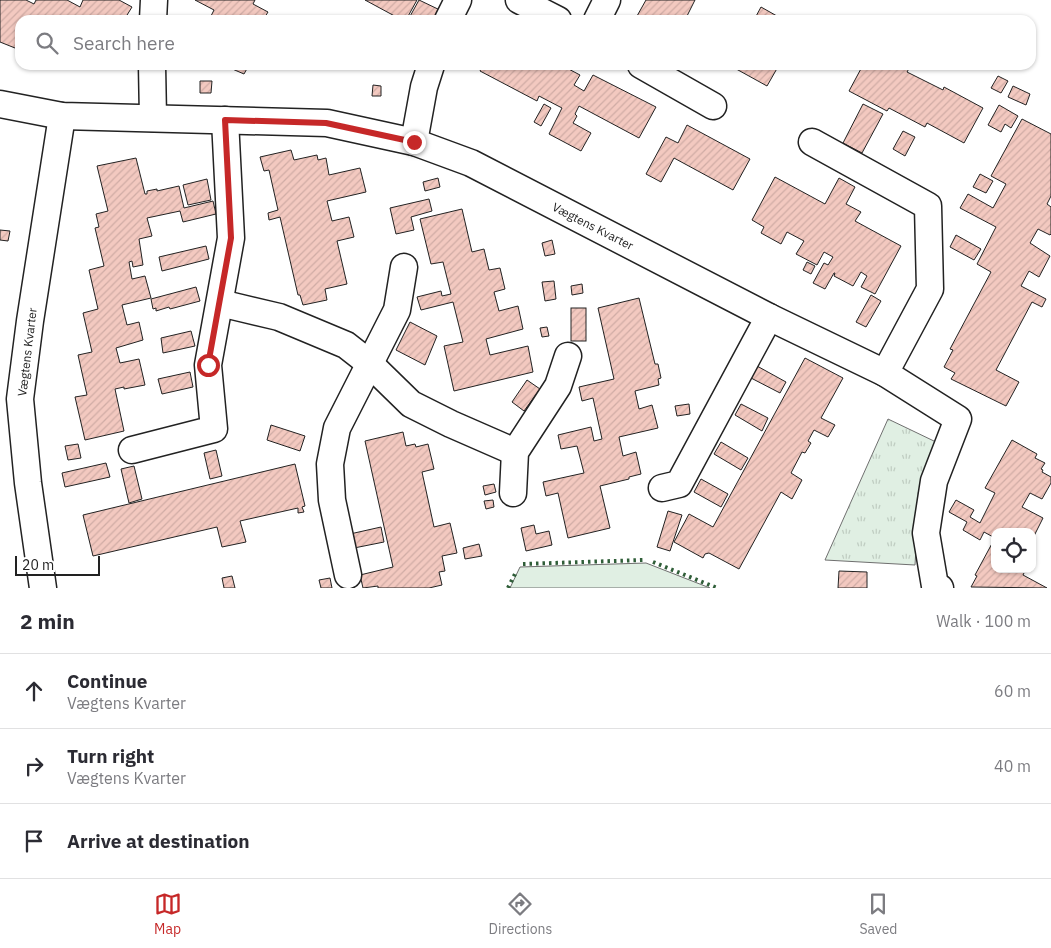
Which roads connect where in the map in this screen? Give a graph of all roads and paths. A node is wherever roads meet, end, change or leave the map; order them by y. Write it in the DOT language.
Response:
graph roads {
  1 [pos="154,0"];
  2 [pos="458,0"];
  3 [pos="519,0"];
  4 [pos="607,0"];
  5 [pos="153,15"];
  6 [pos="450,15"];
  7 [pos="548,15"];
  8 [pos="600,15"];
  9 [pos="152,70"];
  10 [pos="429,70"];
  11 [pos="650,70"];
  12 [pos="0,104"];
  13 [pos="713,106"];
  14 [pos="62,116"];
  15 [pos="153,118"];
  16 [pos="225,120"];
  17 [pos="414,142"];
  18 [pos="812,142"];
  19 [pos="404,267"];
  20 [pos="220,303"];
  21 [pos="769,317"];
  22 [pos="568,356"];
  23 [pos="369,363"];
  24 [pos="885,373"];
  25 [pos="132,450"];
  26 [pos="515,452"];
  27 [pos="662,488"];
  28 [pos="514,493"];
  29 [pos="348,575"];
  30 [pos="43,588"];
  31 [pos="940,588"];
  1 -- 5 [label="street"];
  2 -- 6 [label="street"];
  3 -- 7 [label="street"];
  4 -- 8 [label="street"];
  9 -- 15 [label="street"];
  10 -- 17 [label="street"];
  11 -- 13 [label="street"];
  12 -- 14 [label="street, Vægtens Kvarter"];
  14 -- 15 [label="street, Vægtens Kvarter"];
  14 -- 30 [label="street, Vægtens Kvarter"];
  15 -- 16 [label="street, Vægtens Kvarter"];
  16 -- 17 [label="street, Vægtens Kvarter"];
  16 -- 20 [label="street"];
  17 -- 21 [label="street, Vægtens Kvarter"];
  18 -- 24 [label="street"];
  19 -- 23 [label="street"];
  20 -- 23 [label="street"];
  20 -- 25 [label="street"];
  21 -- 24 [label="street, Vægtens Kvarter"];
  21 -- 27 [label="street"];
  22 -- 26 [label="street"];
  23 -- 26 [label="street"];
  23 -- 29 [label="street"];
  24 -- 31 [label="street, Vægtens Kvarter"];
  26 -- 28 [label="street"];
}
